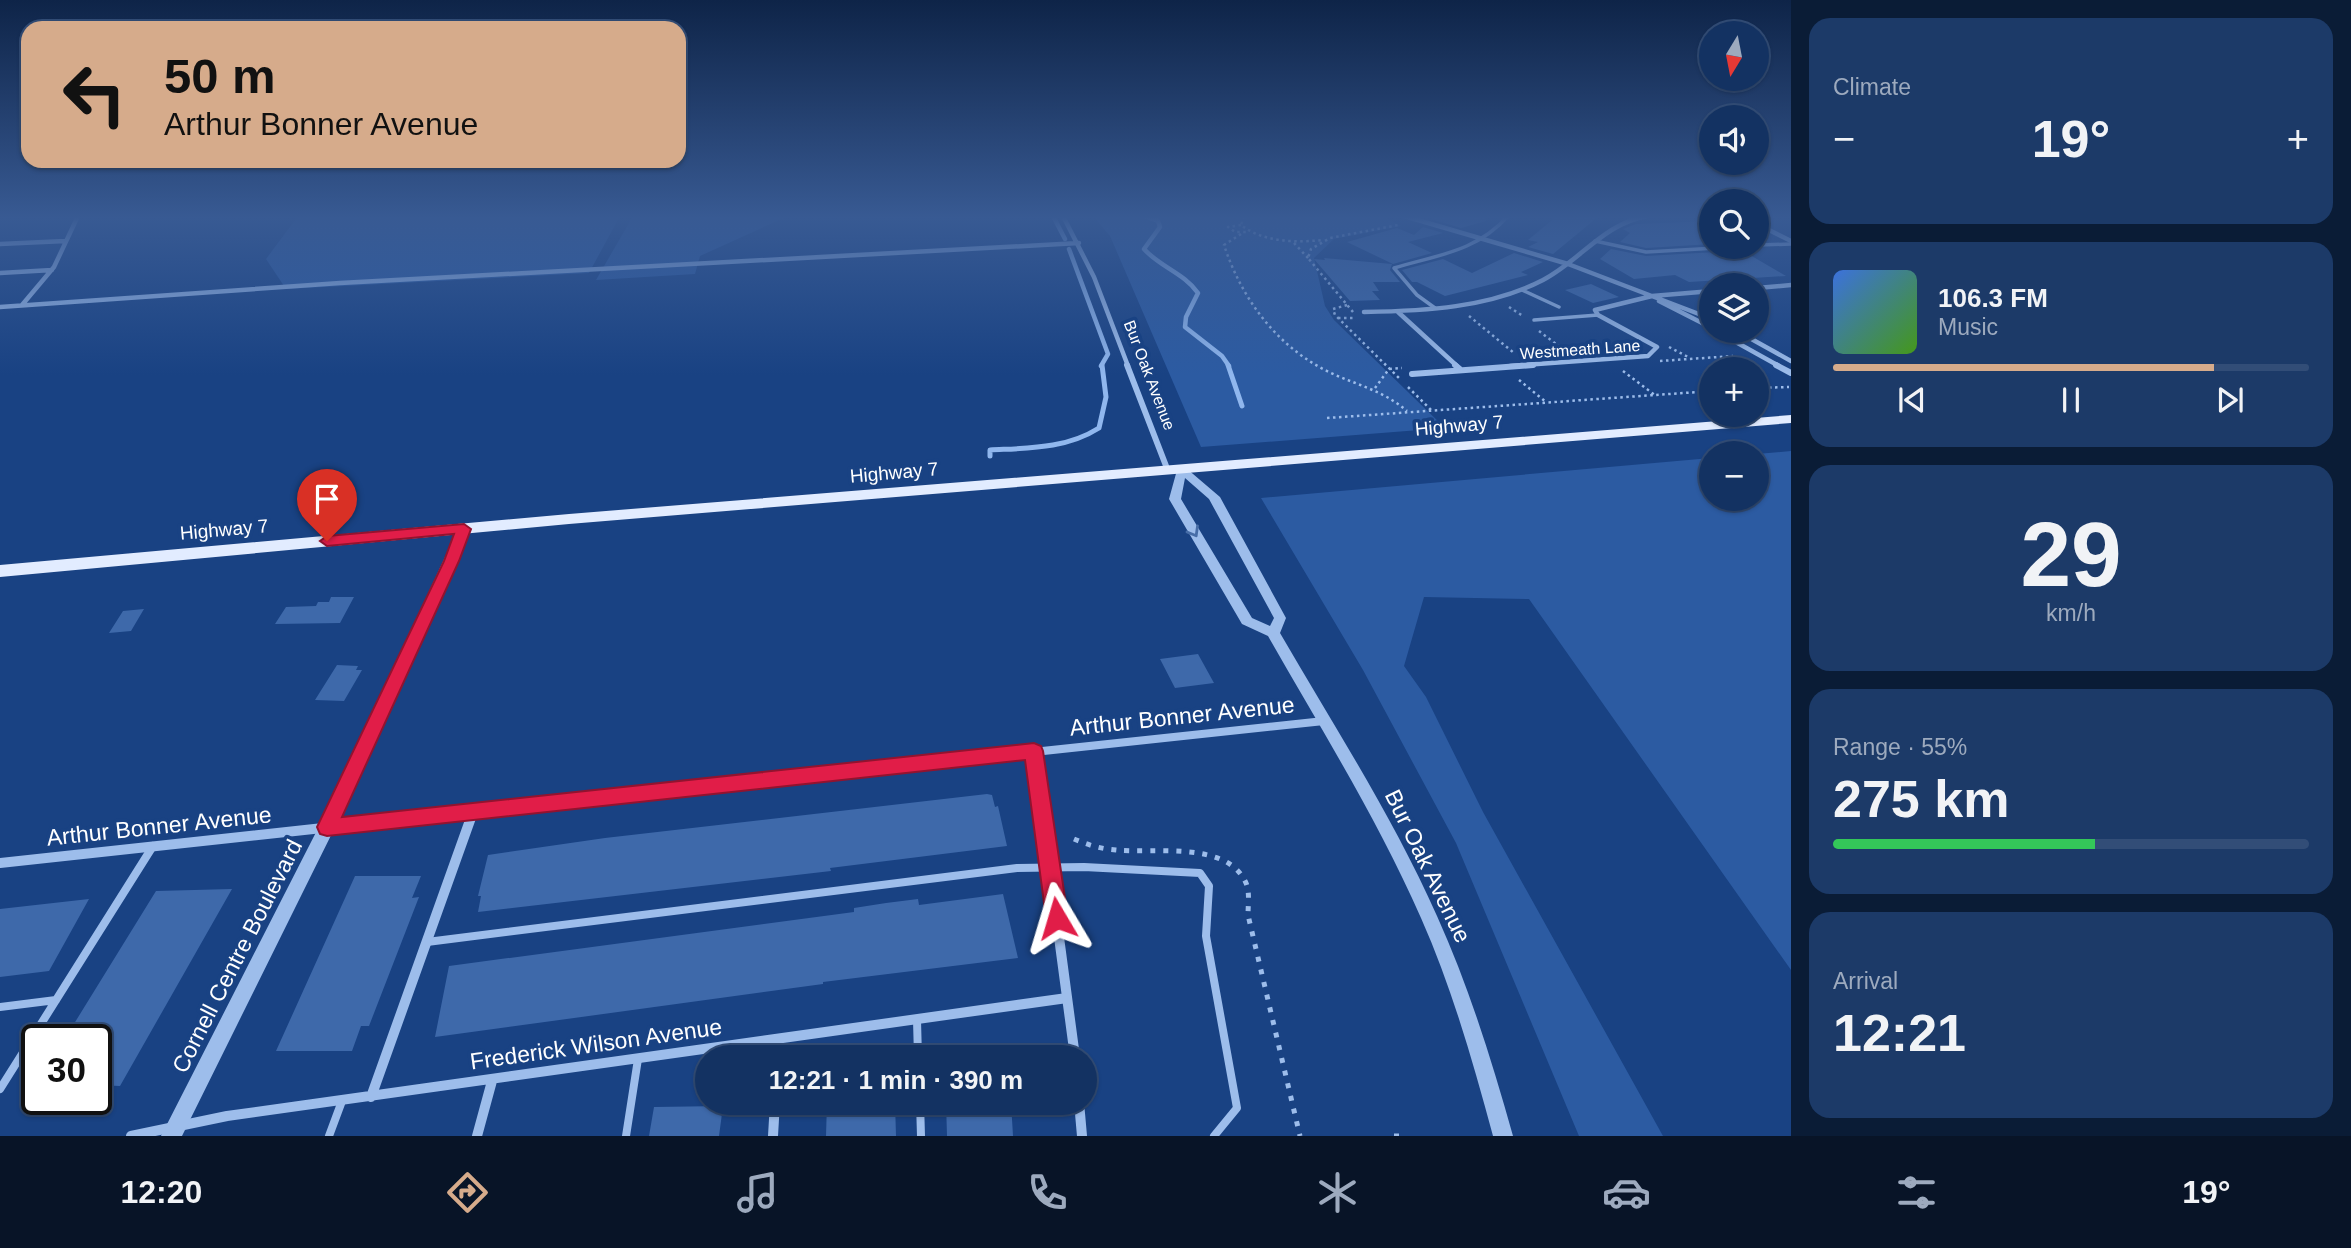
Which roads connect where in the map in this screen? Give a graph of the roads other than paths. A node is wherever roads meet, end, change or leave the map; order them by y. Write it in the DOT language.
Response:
graph roads {
  1 [pos="598,269"];
  2 [pos="1089,269"];
  3 [pos="1395,269"];
  4 [pos="1559,269"];
  5 [pos="1581,269"];
  6 [pos="52,270"];
  7 [pos="0,272"];
  8 [pos="1791,285"];
  9 [pos="1769,287"];
  10 [pos="1522,290"];
  11 [pos="1699,292"];
  12 [pos="1652,296"];
  13 [pos="21,306"];
  14 [pos="0,307"];
  15 [pos="1559,307"];
  16 [pos="1436,308"];
  17 [pos="1364,312"];
  18 [pos="1398,312"];
  19 [pos="1699,313"];
  20 [pos="1598,315"];
  21 [pos="1534,320"];
  22 [pos="1699,321"];
  23 [pos="1737,343"];
  24 [pos="1759,343"];
  25 [pos="1791,360"];
  26 [pos="1461,370"];
  27 [pos="1412,371"];
  28 [pos="1791,373"];
  29 [pos="1791,419"];
  30 [pos="1175,470"];
  31 [pos="464,529"];
  32 [pos="0,571"];
  33 [pos="1273,633"];
  34 [pos="1324,721"];
  35 [pos="1034,751"];
  36 [pos="473,811"];
  37 [pos="327,827"];
  38 [pos="153,846"];
  39 [pos="0,863"];
  40 [pos="1051,868"];
  41 [pos="427,942"];
  42 [pos="1067,998"];
  43 [pos="56,1000"];
  44 [pos="0,1007"];
  45 [pos="917,1020"];
  46 [pos="779,1039"];
  47 [pos="779,1045"];
  48 [pos="918,1045"];
  49 [pos="1073,1045"];
  50 [pos="638,1059"];
  51 [pos="492,1081"];
  52 [pos="0,1089"];
  53 [pos="371,1097"];
  54 [pos="342,1101"];
  55 [pos="774,1115"];
  56 [pos="920,1115"];
  57 [pos="1080,1115"];
  58 [pos="174,1131"];
  59 [pos="131,1136"];
  60 [pos="329,1136"];
  61 [pos="477,1136"];
  62 [pos="626,1136"];
  63 [pos="773,1136"];
  64 [pos="921,1136"];
  65 [pos="1082,1136"];
  66 [pos="1214,1136"];
  67 [pos="1503,1136"];
  1 -- 13 [label="street"];
  2 -- 30 [label="street, Bur Oak Avenue"];
  3 -- 16 [label="lane"];
  4 -- 10 [label="street"];
  5 -- 12 [label="street"];
  6 -- 7 [label="street"];
  6 -- 13 [label="street"];
  8 -- 9 [label="street"];
  10 -- 15 [label="lane"];
  10 -- 16 [label="street"];
  11 -- 12 [label="street"];
  12 -- 19 [label="street"];
  12 -- 20 [label="street, Westmeath Lane"];
  12 -- 22 [label="street"];
  13 -- 14 [label="street"];
  16 -- 18 [label="street"];
  17 -- 18 [label="street"];
  18 -- 26 [label="street"];
  20 -- 21 [label="lane"];
  20 -- 26 [label="street, Westmeath Lane"];
  23 -- 28 [label="street"];
  24 -- 25 [label="street"];
  26 -- 27 [label="street, Westmeath Lane"];
  29 -- 30 [label="main road, Highway 7"];
  30 -- 31 [label="main road, Highway 7"];
  30 -- 33 [label="street, Bur Oak Avenue, one-way"];
  30 -- 33 [label="street, Bur Oak Avenue"];
  31 -- 32 [label="main road, Highway 7"];
  31 -- 37 [label="street, Cornell Centre Boulevard"];
  33 -- 34 [label="street, Bur Oak Avenue"];
  34 -- 35 [label="street, Arthur Bonner Avenue"];
  34 -- 67 [label="street, Bur Oak Avenue"];
  35 -- 36 [label="street, Arthur Bonner Avenue"];
  35 -- 40 [label="street"];
  36 -- 37 [label="street, Arthur Bonner Avenue"];
  36 -- 41 [label="street"];
  37 -- 38 [label="street, Arthur Bonner Avenue"];
  37 -- 58 [label="street, Cornell Centre Boulevard"];
  38 -- 39 [label="street, Arthur Bonner Avenue"];
  38 -- 43 [label="lane"];
  40 -- 41 [label="lane"];
  40 -- 42 [label="street"];
  40 -- 66 [label="lane"];
  41 -- 53 [label="street"];
  42 -- 45 [label="street, Frederick Wilson Avenue"];
  42 -- 49 [label="street"];
  43 -- 44 [label="lane"];
  43 -- 52 [label="lane"];
  45 -- 46 [label="street, Frederick Wilson Avenue"];
  45 -- 48 [label="lane"];
  46 -- 47 [label="street"];
  46 -- 50 [label="street, Frederick Wilson Avenue"];
  50 -- 51 [label="street, Frederick Wilson Avenue"];
  50 -- 62 [label="lane"];
  51 -- 53 [label="street, Frederick Wilson Avenue"];
  51 -- 61 [label="street"];
  53 -- 54 [label="street, Frederick Wilson Avenue"];
  54 -- 58 [label="street, Frederick Wilson Avenue"];
  54 -- 60 [label="lane"];
  55 -- 63 [label="street"];
  56 -- 64 [label="lane"];
  57 -- 65 [label="street"];
  58 -- 59 [label="street, Frederick Wilson Avenue"];
}
